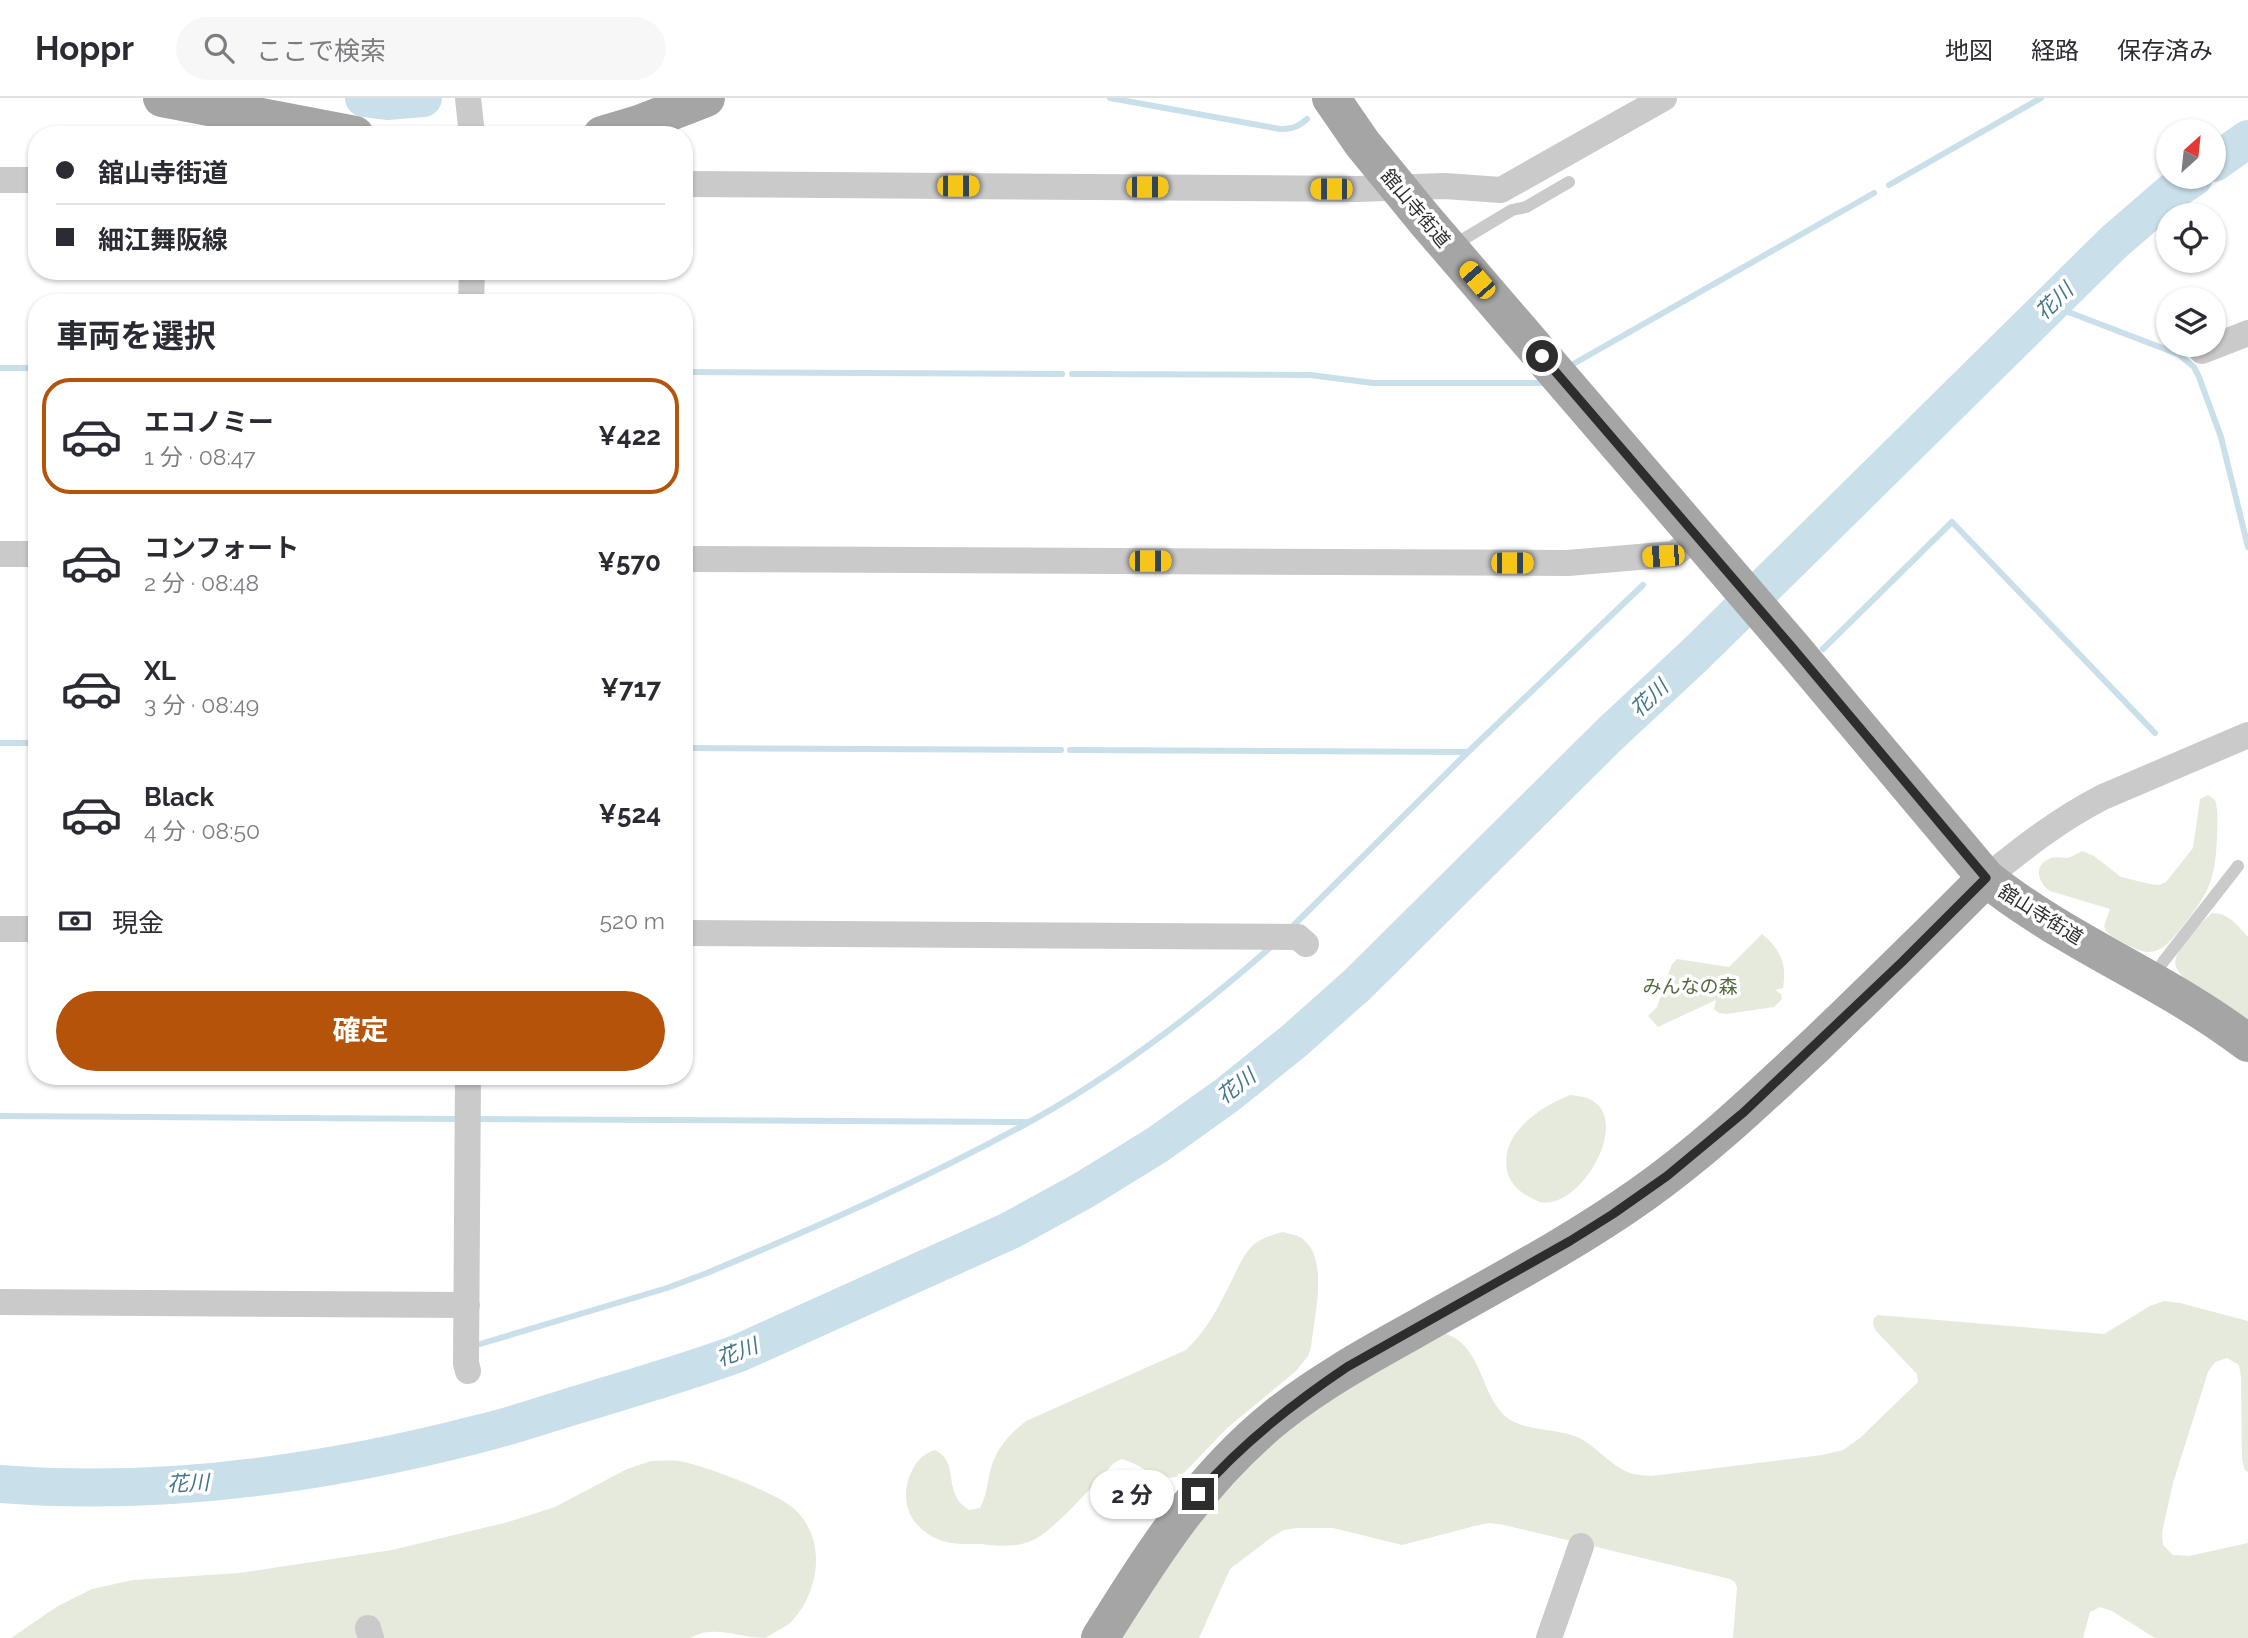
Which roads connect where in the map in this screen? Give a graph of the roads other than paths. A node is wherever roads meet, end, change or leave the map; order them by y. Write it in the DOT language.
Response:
graph roads {
  1 [pos="162,98"];
  2 [pos="468,98"];
  3 [pos="706,98"];
  4 [pos="1310,98"];
  5 [pos="1331,98"];
  6 [pos="1664,98"];
  7 [pos="308,126"];
  8 [pos="471,126"];
  9 [pos="632,126"];
  10 [pos="0,180"];
  11 [pos="28,180"];
  12 [pos="1569,182"];
  13 [pos="693,184"];
  14 [pos="1398,187"];
  15 [pos="1449,248"];
  16 [pos="2248,333"];
  17 [pos="2226,342"];
  18 [pos="1704,545"];
  19 [pos="0,554"];
  20 [pos="28,554"];
  21 [pos="693,559"];
  22 [pos="2248,735"];
  23 [pos="2238,866"];
  24 [pos="1986,878"];
  25 [pos="0,929"];
  26 [pos="28,929"];
  27 [pos="693,933"];
  28 [pos="1306,944"];
  29 [pos="2152,981"];
  30 [pos="2248,1043"];
  31 [pos="468,1085"];
  32 [pos="0,1302"];
  33 [pos="467,1305"];
  34 [pos="468,1371"];
  35 [pos="1581,1546"];
  36 [pos="1100,1638"];
  37 [pos="1549,1638"];
  1 -- 7 [label="main road"];
  2 -- 8 [label="street"];
  3 -- 9 [label="main road"];
  4 -- 14 [label="main road"];
  5 -- 14 [label="main road, 舘山寺街道"];
  6 -- 14 [label="street"];
  10 -- 11 [label="street"];
  12 -- 15 [label="lane"];
  13 -- 14 [label="street"];
  14 -- 15 [label="main road, 舘山寺街道"];
  15 -- 18 [label="main road, 舘山寺街道"];
  16 -- 17 [label="street"];
  18 -- 21 [label="street"];
  18 -- 24 [label="main road, 舘山寺街道"];
  19 -- 20 [label="street"];
  22 -- 24 [label="street"];
  23 -- 29 [label="lane"];
  24 -- 29 [label="main road, 舘山寺街道"];
  24 -- 36 [label="main road"];
  25 -- 26 [label="street"];
  27 -- 28 [label="street"];
  29 -- 30 [label="main road, 舘山寺街道"];
  31 -- 33 [label="street"];
  32 -- 33 [label="street"];
  33 -- 34 [label="street"];
  35 -- 37 [label="street"];
}
